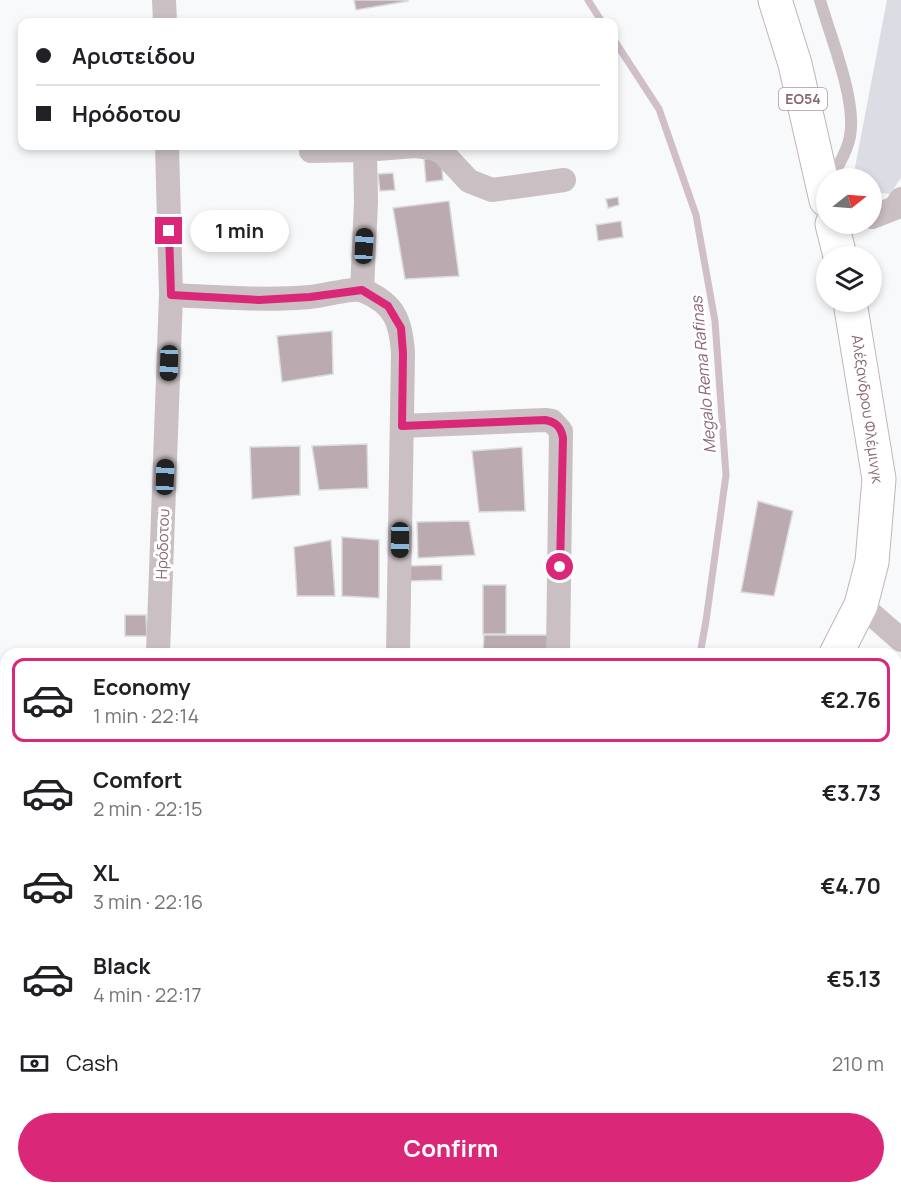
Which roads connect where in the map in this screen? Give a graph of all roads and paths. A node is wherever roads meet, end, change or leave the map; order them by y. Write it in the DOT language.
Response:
graph roads {
  1 [pos="164,0"];
  2 [pos="775,0"];
  3 [pos="819,0"];
  4 [pos="165,18"];
  5 [pos="167,150"];
  6 [pos="365,150"];
  7 [pos="437,150"];
  8 [pos="311,151"];
  9 [pos="821,168"];
  10 [pos="837,168"];
  11 [pos="564,180"];
  12 [pos="901,199"];
  13 [pos="882,213"];
  14 [pos="362,290"];
  15 [pos="171,295"];
  16 [pos="852,312"];
  17 [pos="402,426"];
  18 [pos="861,604"];
  19 [pos="901,640"];
  20 [pos="158,648"];
  21 [pos="398,648"];
  22 [pos="558,648"];
  23 [pos="839,648"];
  1 -- 4 [label="street"];
  2 -- 9 [label="main road, ΕΟ54"];
  3 -- 10 [label="lane"];
  5 -- 15 [label="street, Ηρόδοτου"];
  6 -- 8 [label="street"];
  6 -- 14 [label="street"];
  7 -- 11 [label="street"];
  12 -- 13 [label="street"];
  14 -- 15 [label="street"];
  14 -- 17 [label="street"];
  15 -- 20 [label="street, Ηρόδοτου"];
  16 -- 18 [label="main road, Αλέξανδρου Φλέμινγκ"];
  17 -- 21 [label="street"];
  17 -- 22 [label="street"];
  18 -- 19 [label="street"];
  18 -- 23 [label="main road, Αλέξανδρου Φλέμινγκ"];
}
